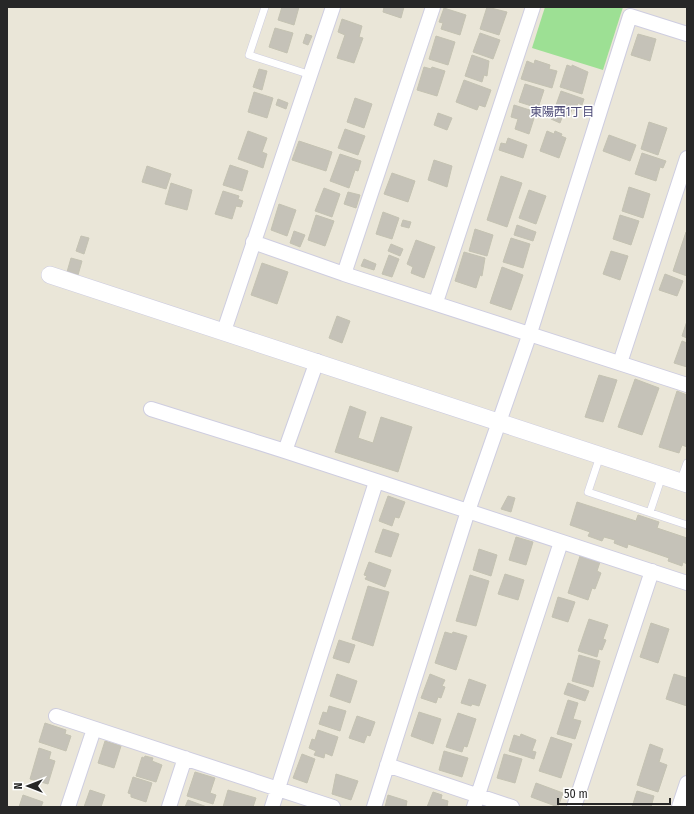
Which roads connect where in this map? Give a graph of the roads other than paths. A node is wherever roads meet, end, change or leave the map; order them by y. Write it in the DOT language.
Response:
graph roads {
  1 [pos="265,7"];
  2 [pos="332,7"];
  3 [pos="433,7"];
  4 [pos="533,7"];
  5 [pos="687,34"];
  6 [pos="311,75"];
  7 [pos="687,158"];
  8 [pos="253,242"];
  9 [pos="344,274"];
  10 [pos="50,275"];
  11 [pos="436,302"];
  12 [pos="224,331"];
  13 [pos="530,333"];
  14 [pos="317,361"];
  15 [pos="620,363"];
  16 [pos="687,385"];
  17 [pos="151,409"];
  18 [pos="499,423"];
  19 [pos="285,451"];
  20 [pos="600,456"];
  21 [pos="687,463"];
  22 [pos="662,476"];
  23 [pos="376,482"];
  24 [pos="684,483"];
  25 [pos="468,511"];
  26 [pos="650,512"];
  27 [pos="687,525"];
  28 [pos="561,542"];
  29 [pos="652,571"];
  30 [pos="687,583"];
  31 [pos="56,716"];
  32 [pos="94,729"];
  33 [pos="185,758"];
  34 [pos="387,765"];
  35 [pos="687,783"];
  36 [pos="278,790"];
  37 [pos="476,802"];
  38 [pos="68,807"];
  39 [pos="169,807"];
  40 [pos="272,807"];
  41 [pos="333,807"];
  42 [pos="374,807"];
  43 [pos="512,807"];
  44 [pos="574,807"];
  45 [pos="679,807"];
  1 -- 6 [label="lane"];
  2 -- 6 [label="street"];
  3 -- 9 [label="street"];
  4 -- 11 [label="street"];
  5 -- 13 [label="street"];
  6 -- 8 [label="street"];
  7 -- 15 [label="street"];
  8 -- 9 [label="street"];
  8 -- 12 [label="street"];
  9 -- 11 [label="street"];
  10 -- 12 [label="street"];
  11 -- 13 [label="street"];
  12 -- 14 [label="street"];
  13 -- 15 [label="street"];
  13 -- 18 [label="street"];
  14 -- 18 [label="street"];
  14 -- 19 [label="street"];
  15 -- 16 [label="street"];
  17 -- 19 [label="street"];
  18 -- 20 [label="street"];
  18 -- 25 [label="street"];
  19 -- 23 [label="street"];
  20 -- 22 [label="street"];
  20 -- 26 [label="lane"];
  21 -- 24 [label="lane"];
  22 -- 24 [label="street"];
  22 -- 26 [label="lane"];
  23 -- 25 [label="street"];
  23 -- 36 [label="street"];
  25 -- 28 [label="street"];
  25 -- 34 [label="street"];
  26 -- 27 [label="lane"];
  28 -- 29 [label="street"];
  28 -- 37 [label="street"];
  29 -- 30 [label="street"];
  29 -- 44 [label="street"];
  31 -- 32 [label="street"];
  32 -- 33 [label="street"];
  32 -- 38 [label="street"];
  33 -- 36 [label="street"];
  33 -- 39 [label="street"];
  34 -- 37 [label="street"];
  34 -- 42 [label="street"];
  35 -- 45 [label="street"];
  36 -- 40 [label="street"];
  36 -- 41 [label="street"];
  37 -- 43 [label="street"];
}
